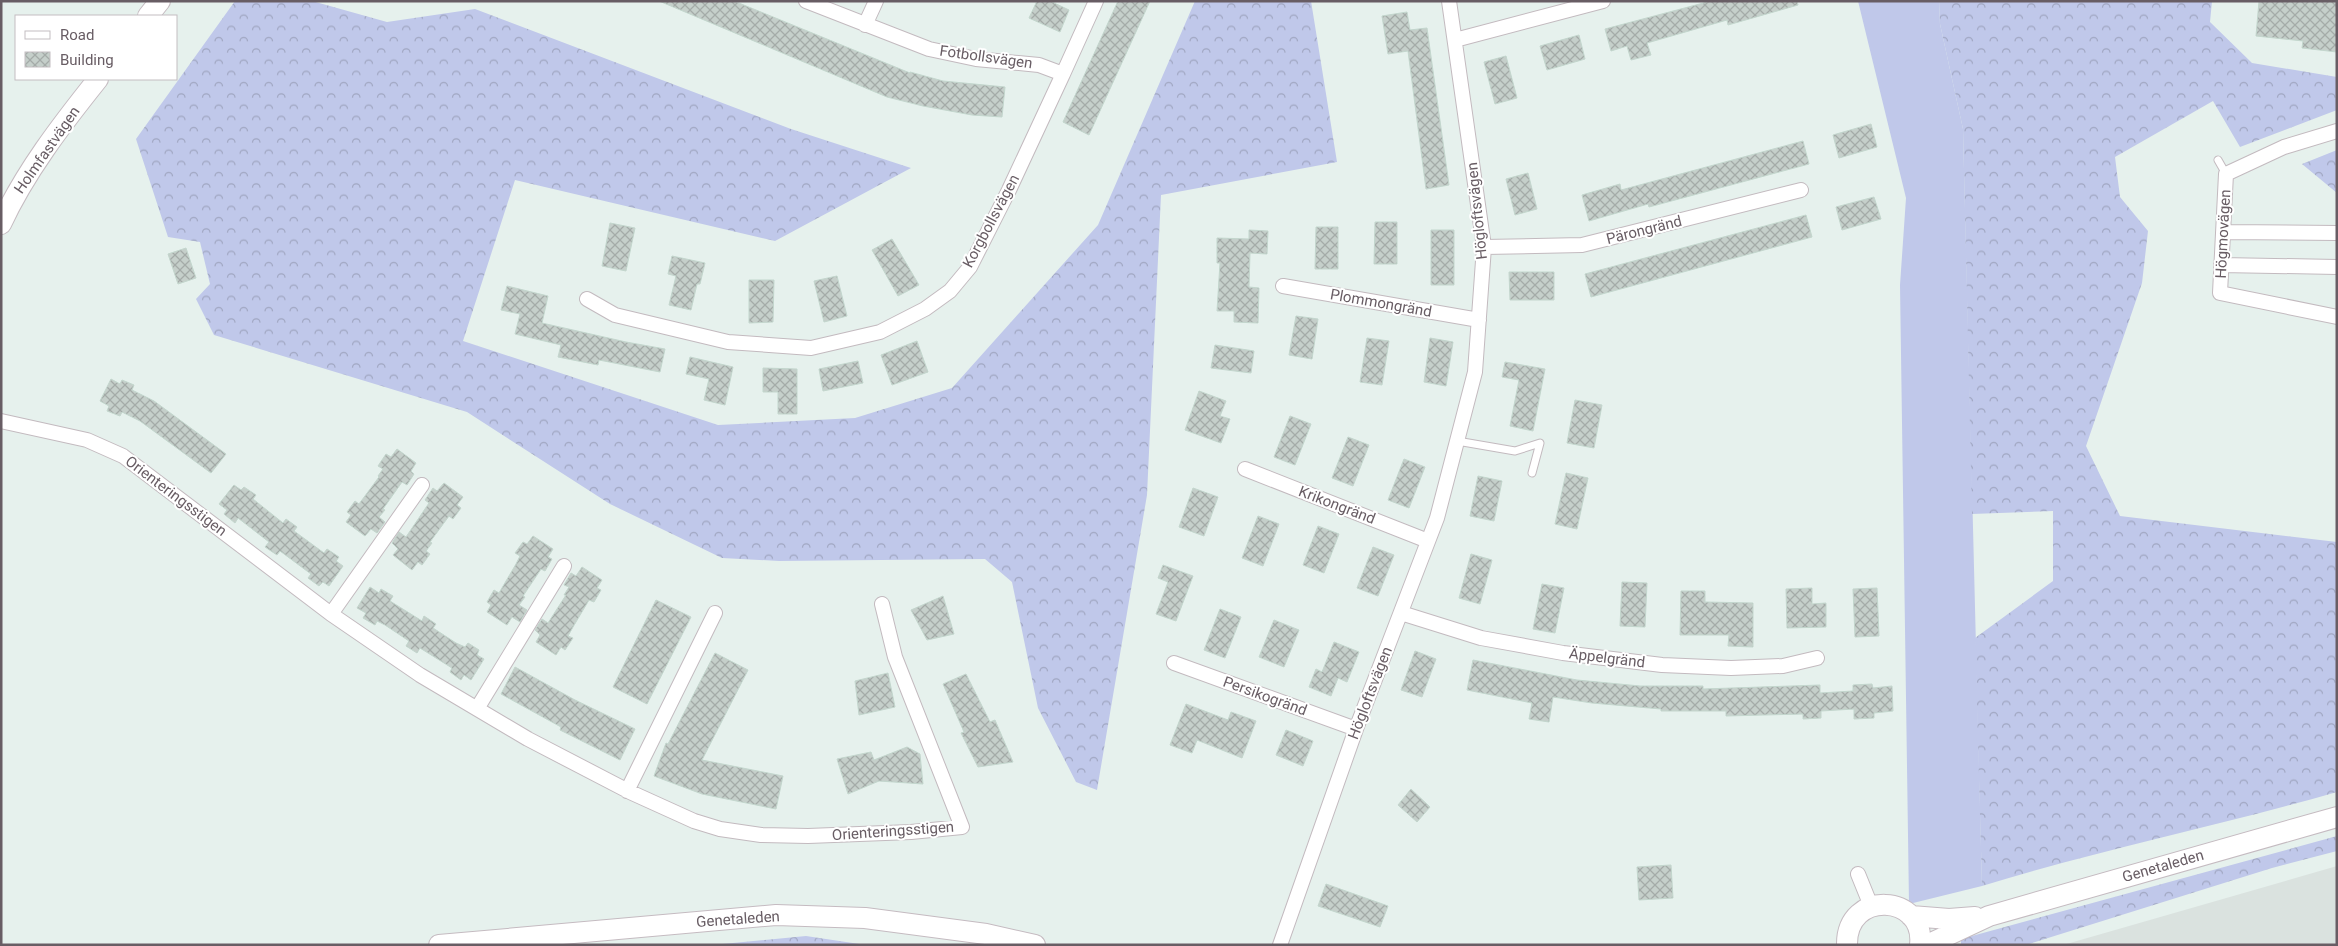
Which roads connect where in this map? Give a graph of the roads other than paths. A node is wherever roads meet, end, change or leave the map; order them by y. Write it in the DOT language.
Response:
graph roads {
  1 [pos="160,1"];
  2 [pos="806,1"];
  3 [pos="876,1"];
  4 [pos="1096,1"];
  5 [pos="1449,1"];
  6 [pos="1603,1"];
  7 [pos="149,15"];
  8 [pos="865,25"];
  9 [pos="1455,40"];
  10 [pos="1063,74"];
  11 [pos="97,80"];
  12 [pos="2337,131"];
  13 [pos="2218,160"];
  14 [pos="2226,174"];
  15 [pos="1801,190"];
  16 [pos="1,224"];
  17 [pos="2223,232"];
  18 [pos="2337,233"];
  19 [pos="1484,247"];
  20 [pos="2221,265"];
  21 [pos="2337,267"];
  22 [pos="1283,286"];
  23 [pos="588,299"];
  24 [pos="2337,316"];
  25 [pos="1479,320"];
  26 [pos="1,421"];
  27 [pos="1457,441"];
  28 [pos="1245,470"];
  29 [pos="1532,473"];
  30 [pos="422,485"];
  31 [pos="1428,541"];
  32 [pos="564,566"];
  33 [pos="882,604"];
  34 [pos="715,613"];
  35 [pos="1400,613"];
  36 [pos="331,614"];
  37 [pos="1817,658"];
  38 [pos="1174,663"];
  39 [pos="478,707"];
  40 [pos="1356,730"];
  41 [pos="627,790"];
  42 [pos="2337,817"];
  43 [pos="1858,874"];
  44 [pos="1871,906"];
  45 [pos="1911,916"];
  46 [pos="1989,916"];
  47 [pos="1842,942"];
  48 [pos="439,945"];
  49 [pos="1035,945"];
  50 [pos="1280,945"];
  51 [pos="1920,945"];
  52 [pos="1928,945"];
  1 -- 7 [label="main road"];
  2 -- 8 [label="street, Fotbollsvägen"];
  3 -- 8 [label="street"];
  4 -- 10 [label="street"];
  5 -- 9 [label="street, Högloftsvägen"];
  6 -- 9 [label="street"];
  8 -- 10 [label="street, Fotbollsvägen"];
  9 -- 19 [label="street, Högloftsvägen"];
  10 -- 23 [label="street, Korgbollsvägen"];
  11 -- 16 [label="main road, Holmfastvägen"];
  12 -- 14 [label="street, Högmovägen"];
  13 -- 14 [label="lane"];
  14 -- 17 [label="street, Högmovägen"];
  15 -- 19 [label="street, Pärongränd"];
  17 -- 18 [label="street"];
  17 -- 20 [label="street, Högmovägen"];
  19 -- 25 [label="street, Högloftsvägen"];
  20 -- 21 [label="street"];
  20 -- 24 [label="street, Högmovägen"];
  22 -- 25 [label="street, Plommongränd"];
  25 -- 27 [label="street, Högloftsvägen"];
  26 -- 36 [label="street, Orienteringsstigen"];
  27 -- 29 [label="lane"];
  27 -- 31 [label="street, Högloftsvägen"];
  28 -- 31 [label="street, Krikongränd"];
  30 -- 36 [label="street"];
  31 -- 35 [label="street, Högloftsvägen"];
  32 -- 39 [label="street"];
  33 -- 41 [label="street, Orienteringsstigen"];
  34 -- 41 [label="street"];
  35 -- 37 [label="street, Äppelgränd"];
  35 -- 40 [label="street, Högloftsvägen"];
  36 -- 39 [label="street, Orienteringsstigen"];
  38 -- 40 [label="street, Persikogränd"];
  39 -- 41 [label="street, Orienteringsstigen"];
  40 -- 50 [label="street, Högloftsvägen"];
  42 -- 46 [label="main road, Genetaleden"];
  43 -- 44 [label="street"];
  44 -- 45 [label="main road"];
  44 -- 47 [label="main road"];
  45 -- 46 [label="main road, Genetaleden"];
  45 -- 51 [label="main road"];
  46 -- 52 [label="main road, Genetaleden"];
  48 -- 49 [label="main road, Genetaleden"];
}
